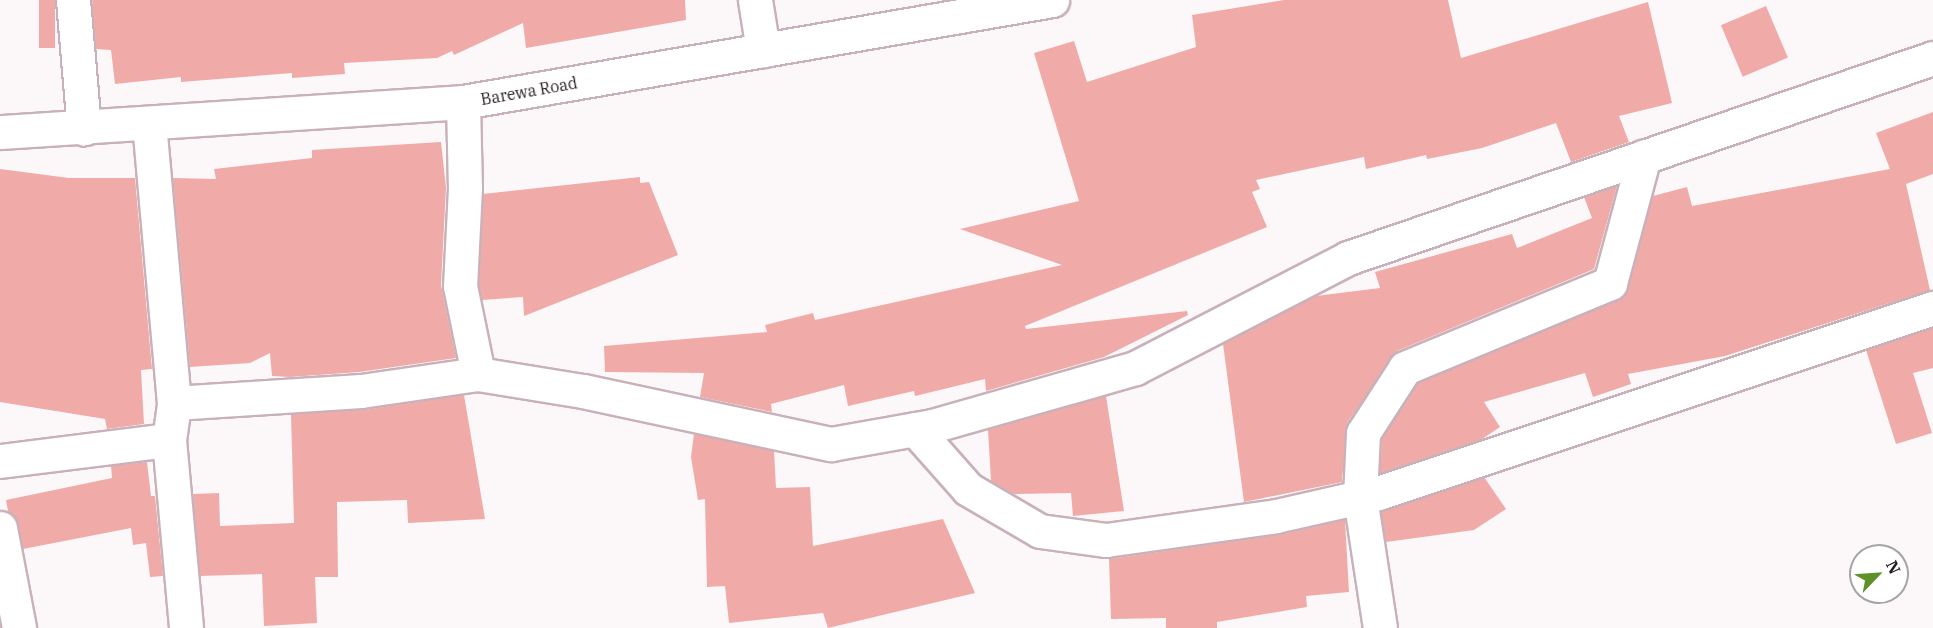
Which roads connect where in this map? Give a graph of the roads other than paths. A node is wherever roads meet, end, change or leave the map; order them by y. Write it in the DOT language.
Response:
graph roads {
  1 [pos="73,0"];
  2 [pos="755,0"];
  3 [pos="1052,0"];
  4 [pos="763,50"];
  5 [pos="1933,58"];
  6 [pos="463,102"];
  7 [pos="149,123"];
  8 [pos="84,129"];
  9 [pos="0,132"];
  10 [pos="1644,156"];
  11 [pos="1933,308"];
  12 [pos="478,374"];
  13 [pos="174,403"];
  14 [pos="915,429"];
  15 [pos="169,440"];
  16 [pos="0,461"];
  17 [pos="1360,497"];
  18 [pos="0,528"];
  19 [pos="186,626"];
  20 [pos="20,628"];
  21 [pos="1380,628"];
  1 -- 8 [label="street"];
  2 -- 4 [label="street"];
  3 -- 4 [label="street, Barewa Road"];
  4 -- 6 [label="street, Barewa Road"];
  5 -- 10 [label="street"];
  6 -- 7 [label="street, Barewa Road"];
  6 -- 12 [label="street"];
  7 -- 8 [label="street, Barewa Road"];
  7 -- 13 [label="street"];
  8 -- 9 [label="street, Barewa Road"];
  10 -- 14 [label="street"];
  10 -- 17 [label="street"];
  11 -- 17 [label="street"];
  12 -- 13 [label="street"];
  12 -- 14 [label="street"];
  13 -- 15 [label="street"];
  14 -- 17 [label="street"];
  15 -- 16 [label="street"];
  15 -- 19 [label="street"];
  17 -- 21 [label="street"];
  18 -- 20 [label="street"];
}
